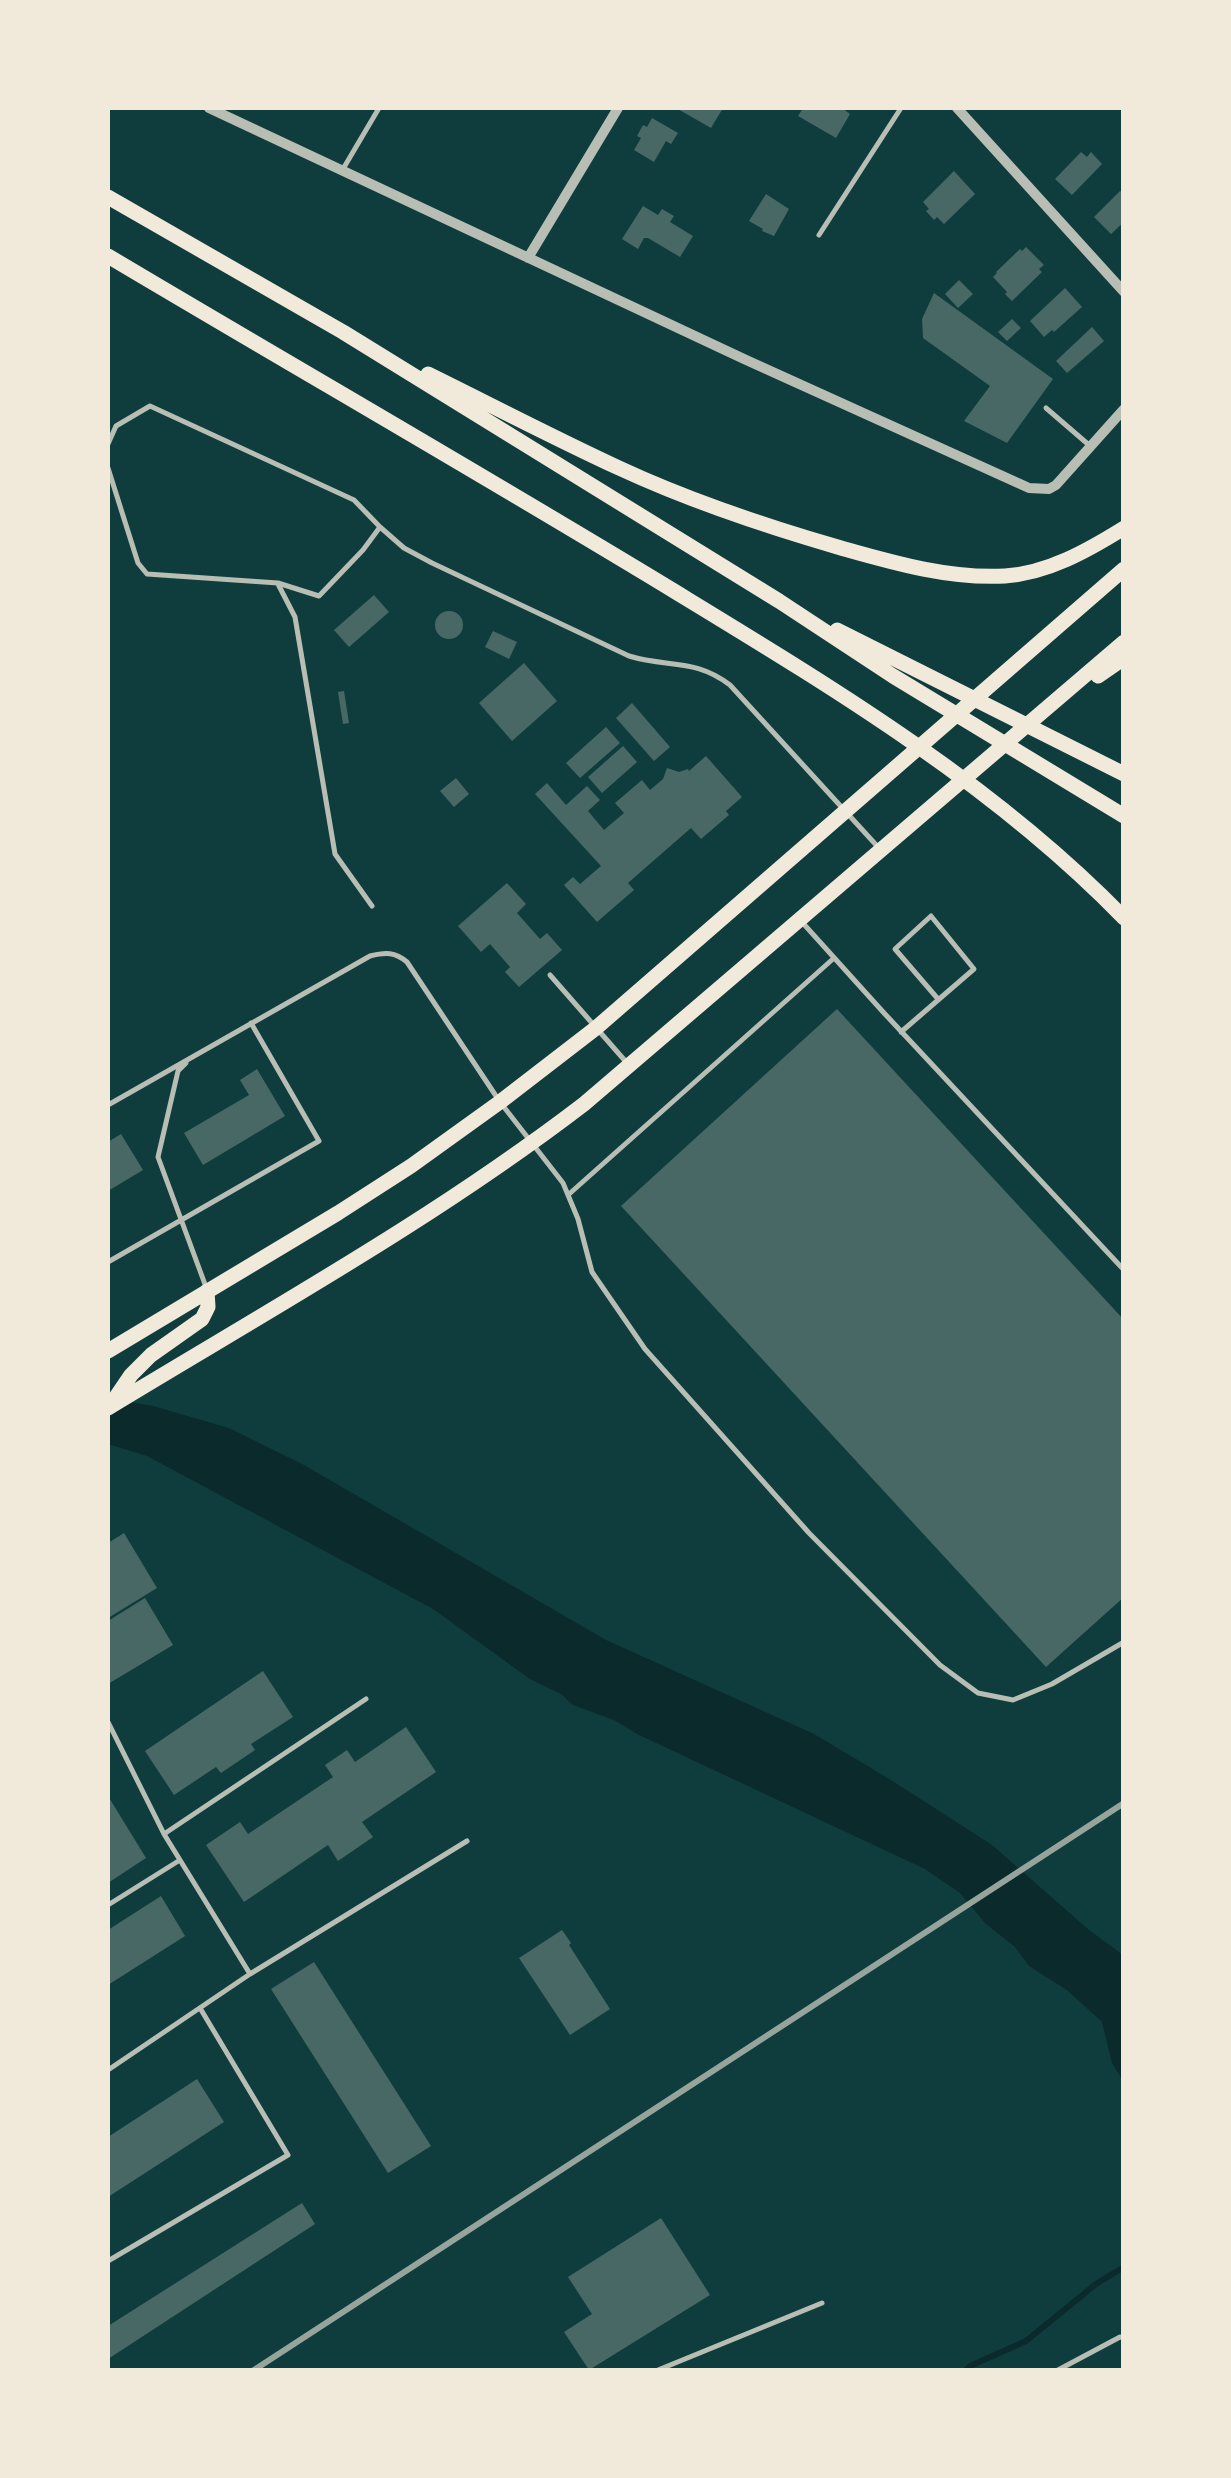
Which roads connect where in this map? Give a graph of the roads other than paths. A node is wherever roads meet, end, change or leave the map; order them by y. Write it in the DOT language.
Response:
graph roads {
  1 [pos="209,108"];
  2 [pos="379,108"];
  3 [pos="618,108"];
  4 [pos="902,108"];
  5 [pos="957,108"];
  6 [pos="342,170"];
  7 [pos="108,197"];
  8 [pos="819,235"];
  9 [pos="108,256"];
  10 [pos="528,258"];
  11 [pos="1124,292"];
  12 [pos="343,332"];
  13 [pos="1046,408"];
  14 [pos="1124,409"];
  15 [pos="108,444"];
  16 [pos="1091,446"];
  17 [pos="108,468"];
  18 [pos="380,527"];
  19 [pos="1124,528"];
  20 [pos="1124,569"];
  21 [pos="278,584"];
  22 [pos="778,601"];
  23 [pos="1124,642"];
  24 [pos="1124,658"];
  25 [pos="1018,734"];
  26 [pos="1124,774"];
  27 [pos="846,812"];
  28 [pos="1124,816"];
  29 [pos="880,850"];
  30 [pos="372,906"];
  31 [pos="1124,918"];
  32 [pos="799,919"];
  33 [pos="834,958"];
  34 [pos="550,975"];
  35 [pos="938,1000"];
  36 [pos="251,1023"];
  37 [pos="596,1028"];
  38 [pos="901,1032"];
  39 [pos="192,1057"];
  40 [pos="629,1065"];
  41 [pos="500,1102"];
  42 [pos="108,1105"];
  43 [pos="532,1144"];
  44 [pos="568,1195"];
  45 [pos="182,1220"];
  46 [pos="108,1262"];
  47 [pos="1124,1270"];
  48 [pos="208,1291"];
  49 [pos="108,1350"];
  50 [pos="108,1408"];
  51 [pos="1124,1642"];
  52 [pos="366,1699"];
  53 [pos="108,1723"];
  54 [pos="164,1834"];
  55 [pos="466,1841"];
  56 [pos="180,1860"];
  57 [pos="108,1905"];
  58 [pos="250,1974"];
  59 [pos="200,2008"];
  60 [pos="108,2070"];
  61 [pos="108,2261"];
  62 [pos="822,2303"];
  63 [pos="1124,2338"];
  64 [pos="658,2370"];
  65 [pos="1058,2370"];
  1 -- 6 [label="street"];
  2 -- 6 [label="lane"];
  3 -- 10 [label="street"];
  4 -- 8 [label="lane"];
  5 -- 11 [label="street"];
  6 -- 10 [label="street"];
  7 -- 12 [label="main road"];
  9 -- 31 [label="main road"];
  10 -- 16 [label="street"];
  12 -- 19 [label="main road"];
  12 -- 22 [label="main road"];
  13 -- 16 [label="lane"];
  14 -- 16 [label="street"];
  15 -- 18 [label="lane"];
  17 -- 21 [label="lane"];
  18 -- 21 [label="lane"];
  18 -- 27 [label="lane"];
  20 -- 27 [label="main road"];
  21 -- 30 [label="lane"];
  22 -- 26 [label="main road"];
  22 -- 28 [label="main road"];
  23 -- 25 [label="main road"];
  24 -- 25 [label="main road"];
  25 -- 29 [label="main road"];
  27 -- 29 [label="lane"];
  27 -- 37 [label="main road"];
  29 -- 32 [label="main road"];
  32 -- 33 [label="lane"];
  32 -- 40 [label="main road"];
  33 -- 38 [label="lane"];
  33 -- 44 [label="lane"];
  34 -- 37 [label="lane"];
  35 -- 35 [label="lane"];
  35 -- 38 [label="lane"];
  36 -- 39 [label="lane"];
  36 -- 41 [label="lane"];
  36 -- 45 [label="lane"];
  37 -- 40 [label="lane"];
  37 -- 41 [label="main road"];
  38 -- 47 [label="lane"];
  39 -- 42 [label="lane"];
  39 -- 45 [label="lane"];
  40 -- 43 [label="main road"];
  41 -- 43 [label="lane"];
  41 -- 48 [label="main road"];
  43 -- 44 [label="lane"];
  43 -- 50 [label="main road"];
  44 -- 51 [label="lane"];
  45 -- 46 [label="lane"];
  45 -- 48 [label="lane"];
  48 -- 49 [label="main road"];
  48 -- 50 [label="main road"];
  52 -- 54 [label="lane"];
  53 -- 54 [label="lane"];
  54 -- 56 [label="lane"];
  55 -- 58 [label="lane"];
  56 -- 57 [label="lane"];
  56 -- 58 [label="lane"];
  58 -- 59 [label="lane"];
  59 -- 60 [label="lane"];
  59 -- 61 [label="lane"];
  62 -- 64 [label="lane"];
  63 -- 65 [label="lane"];
}
